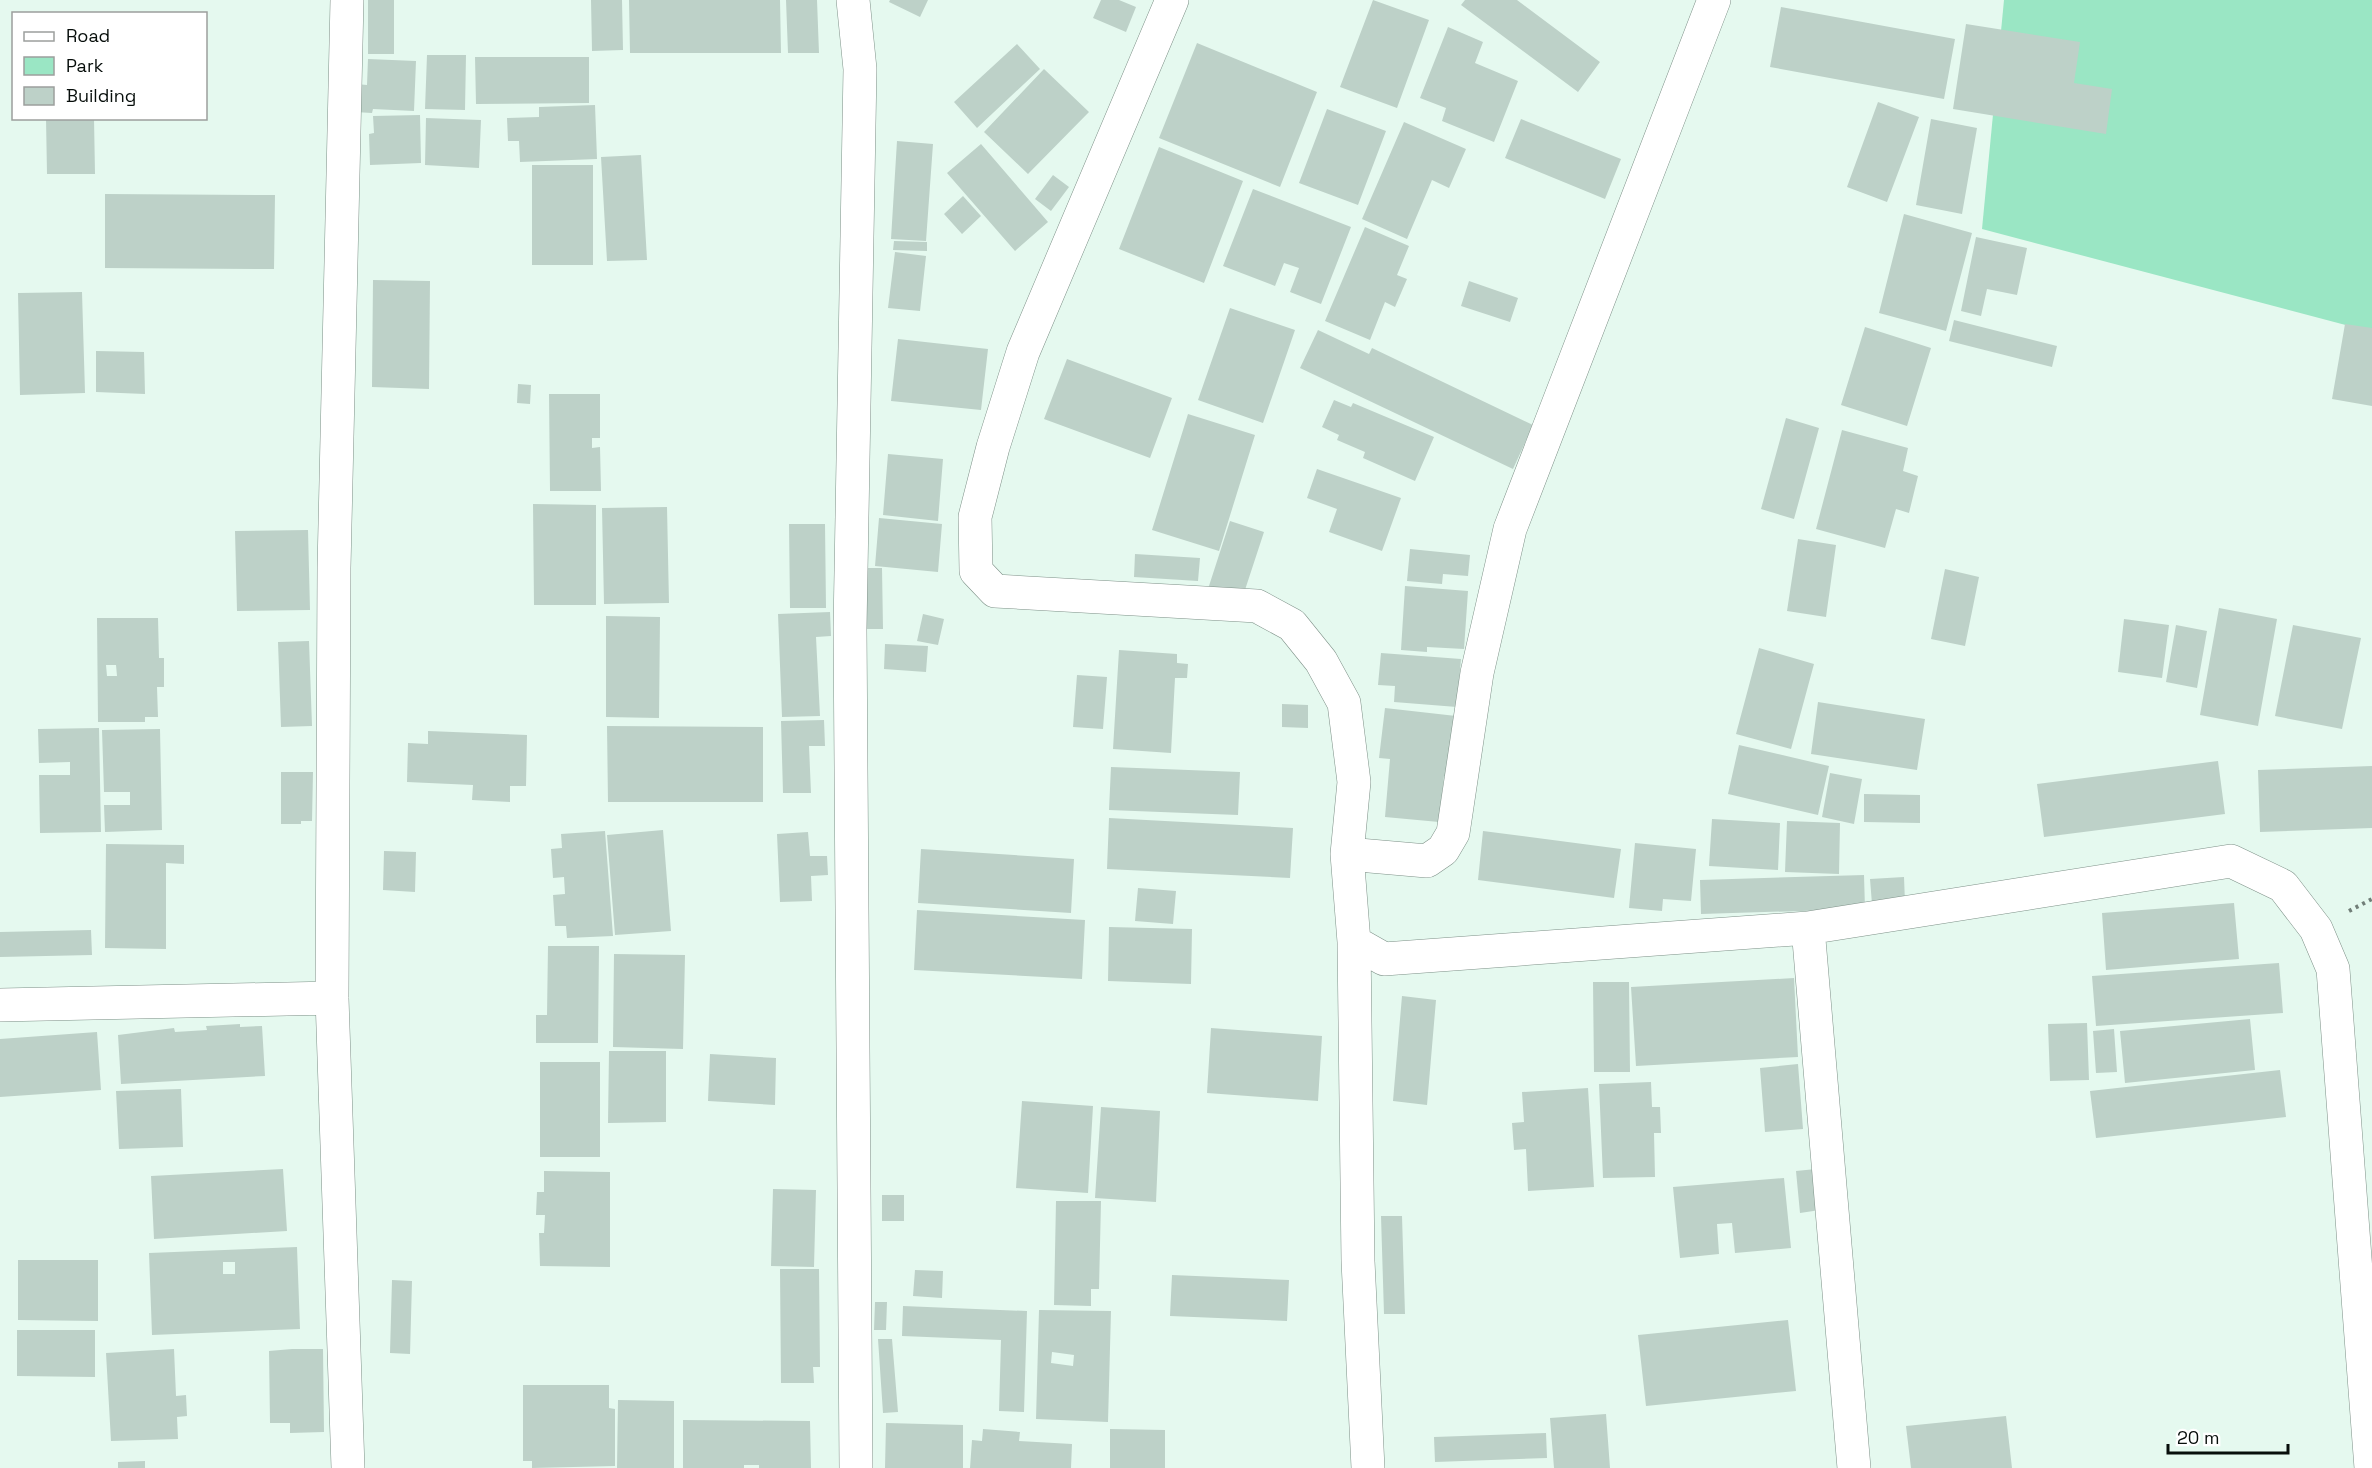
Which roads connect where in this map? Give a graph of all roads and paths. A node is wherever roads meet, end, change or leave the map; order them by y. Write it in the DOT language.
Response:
graph roads {
  1 [pos="347,0"];
  2 [pos="853,0"];
  3 [pos="1172,0"];
  4 [pos="1714,0"];
  5 [pos="1347,854"];
  6 [pos="1808,928"];
  7 [pos="1354,942"];
  8 [pos="332,998"];
  9 [pos="0,1005"];
  10 [pos="348,1468"];
  11 [pos="856,1468"];
  12 [pos="1368,1468"];
  13 [pos="1854,1468"];
  14 [pos="2371,1468"];
  1 -- 8 [label="street"];
  2 -- 11 [label="street"];
  3 -- 5 [label="street"];
  4 -- 5 [label="street"];
  5 -- 7 [label="street"];
  6 -- 7 [label="street"];
  6 -- 13 [label="street"];
  6 -- 14 [label="street"];
  7 -- 12 [label="street"];
  8 -- 9 [label="street"];
  8 -- 10 [label="street"];
}
